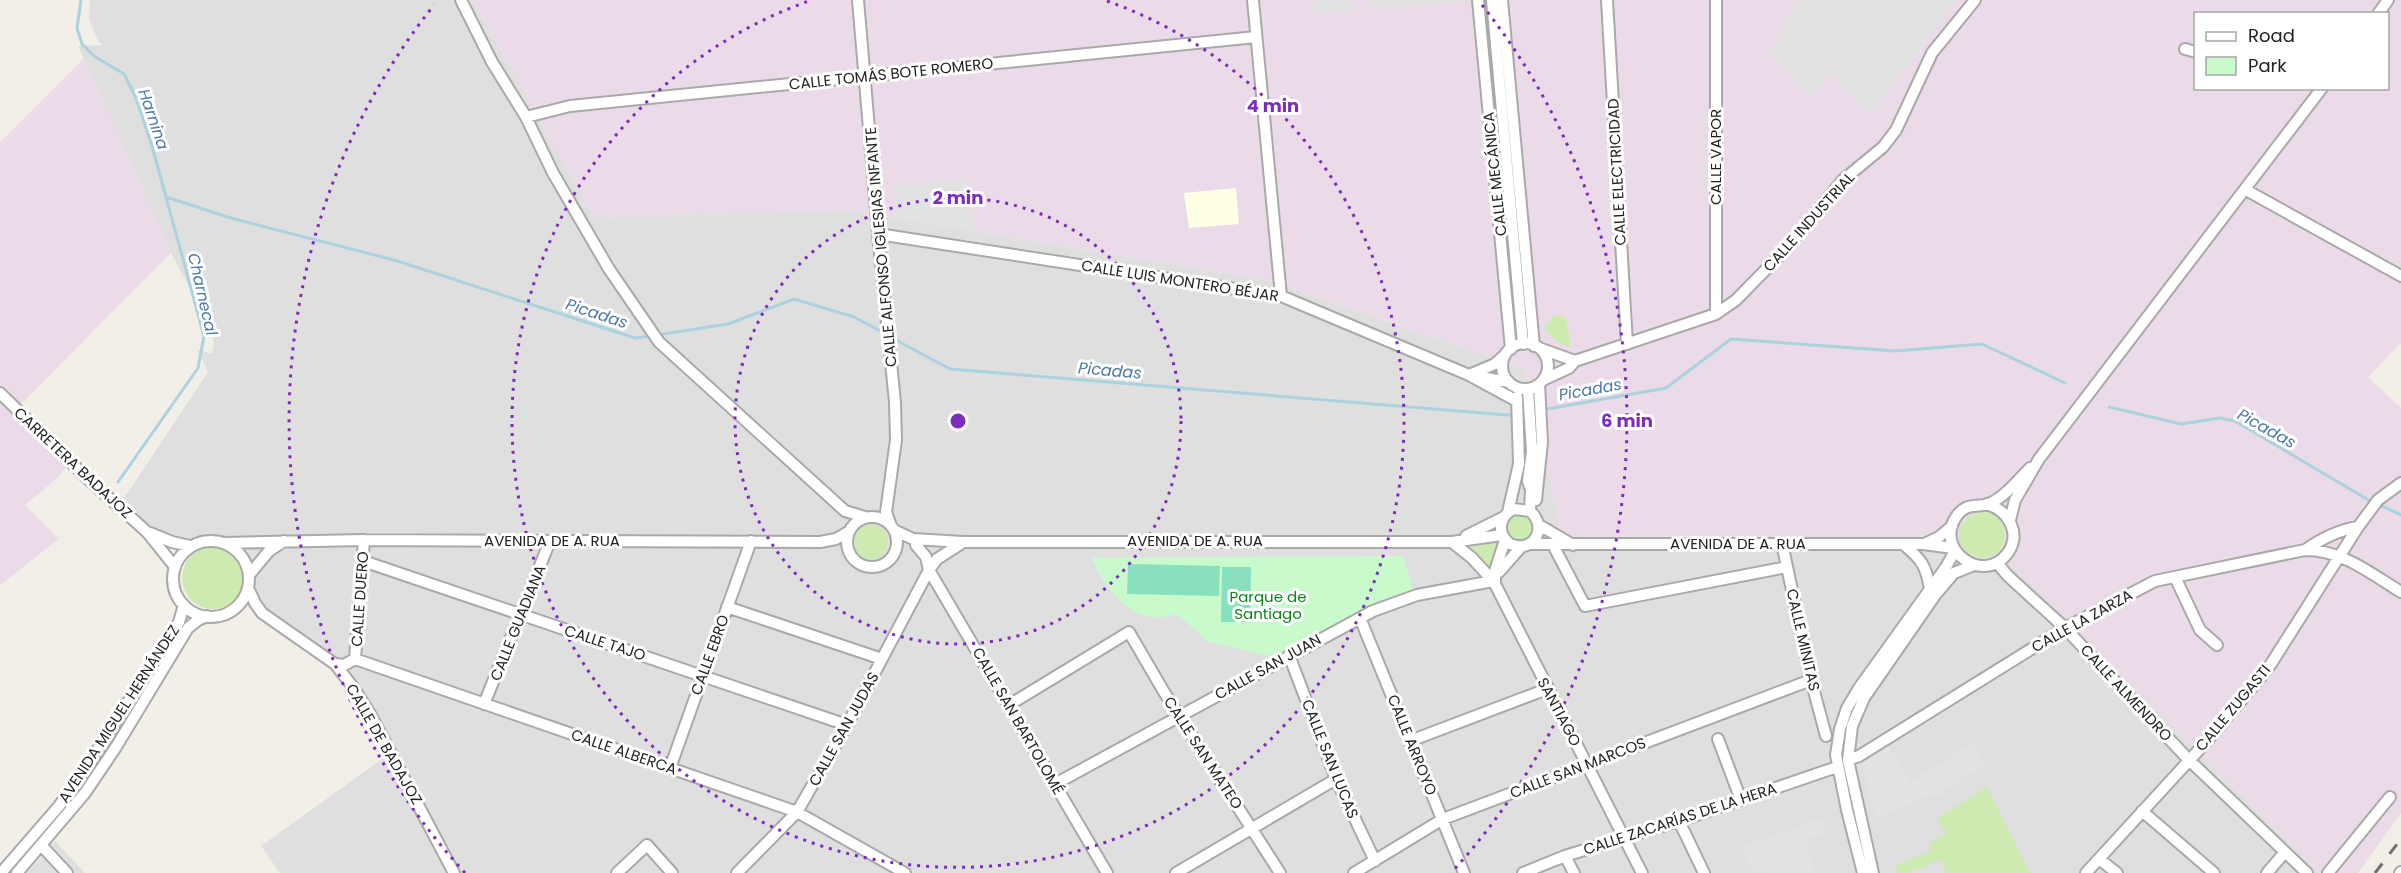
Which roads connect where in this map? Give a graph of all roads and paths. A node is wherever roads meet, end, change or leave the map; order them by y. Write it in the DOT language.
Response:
graph roads {
  1 [pos="461,0"];
  2 [pos="858,0"];
  3 [pos="1253,0"];
  4 [pos="1478,0"];
  5 [pos="1492,0"];
  6 [pos="1502,0"];
  7 [pos="1607,0"];
  8 [pos="1716,0"];
  9 [pos="1975,0"];
  10 [pos="1256,37"];
  11 [pos="866,77"];
  12 [pos="2315,91"];
  13 [pos="526,117"];
  14 [pos="2246,190"];
  15 [pos="878,234"];
  16 [pos="2401,276"];
  17 [pos="1281,296"];
  18 [pos="1716,314"];
  19 [pos="1627,344"];
  20 [pos="1532,346"];
  21 [pos="1509,350"];
  22 [pos="1575,361"];
  23 [pos="1469,375"];
  24 [pos="1541,382"];
  25 [pos="1518,386"];
  26 [pos="0,393"];
  27 [pos="1528,410"];
  28 [pos="2039,459"];
  29 [pos="1528,481"];
  30 [pos="2401,483"];
  31 [pos="887,494"];
  32 [pos="1988,504"];
  33 [pos="845,511"];
  34 [pos="1509,513"];
  35 [pos="869,516"];
  36 [pos="1535,517"];
  37 [pos="2010,520"];
  38 [pos="1952,526"];
  39 [pos="893,527"];
  40 [pos="2358,527"];
  41 [pos="849,530"];
  42 [pos="147,532"];
  43 [pos="1503,538"];
  44 [pos="364,540"];
  45 [pos="284,541"];
  46 [pos="550,541"];
  47 [pos="751,541"];
  48 [pos="820,542"];
  49 [pos="938,542"];
  50 [pos="963,542"];
  51 [pos="1452,542"];
  52 [pos="224,543"];
  53 [pos="1782,543"];
  54 [pos="1903,544"];
  55 [pos="1923,544"];
  56 [pos="1553,545"];
  57 [pos="1574,545"];
  58 [pos="190,546"];
  59 [pos="915,546"];
  60 [pos="1526,546"];
  61 [pos="1954,549"];
  62 [pos="2305,550"];
  63 [pos="896,551"];
  64 [pos="848,552"];
  65 [pos="2341,556"];
  66 [pos="938,559"];
  67 [pos="363,561"];
  68 [pos="1997,563"];
  69 [pos="1974,565"];
  70 [pos="175,567"];
  71 [pos="1787,567"];
  72 [pos="929,570"];
  73 [pos="249,575"];
  74 [pos="2175,577"];
  75 [pos="1494,582"];
  76 [pos="248,588"];
  77 [pos="1930,589"];
  78 [pos="2401,592"];
  79 [pos="184,605"];
  80 [pos="727,608"];
  81 [pos="236,609"];
  82 [pos="262,613"];
  83 [pos="207,616"];
  84 [pos="521,616"];
  85 [pos="1360,618"];
  86 [pos="2065,628"];
  87 [pos="2217,645"];
  88 [pos="1289,655"];
  89 [pos="882,658"];
  90 [pos="355,659"];
  91 [pos="335,664"];
  92 [pos="703,676"];
  93 [pos="1811,680"];
  94 [pos="1547,689"];
  95 [pos="484,704"];
  96 [pos="1009,705"];
  97 [pos="1179,715"];
  98 [pos="847,725"];
  99 [pos="1826,736"];
  100 [pos="1718,739"];
  101 [pos="1410,741"];
  102 [pos="2188,759"];
  103 [pos="1848,760"];
  104 [pos="1587,764"];
  105 [pos="1837,767"];
  106 [pos="670,768"];
  107 [pos="1336,779"];
  108 [pos="1055,784"];
  109 [pos="2390,797"];
  110 [pos="1741,800"];
  111 [pos="2142,811"];
  112 [pos="797,812"];
  113 [pos="1443,819"];
  114 [pos="1679,821"];
  115 [pos="1251,828"];
  116 [pos="1626,838"];
  117 [pos="41,845"];
  118 [pos="2285,852"];
  119 [pos="1565,856"];
  120 [pos="2100,859"];
  121 [pos="1375,861"];
  122 [pos="1,873"];
  123 [pos="17,873"];
  124 [pos="67,873"];
  125 [pos="454,873"];
  126 [pos="616,873"];
  127 [pos="672,873"];
  128 [pos="737,873"];
  129 [pos="904,873"];
  130 [pos="1107,873"];
  131 [pos="1176,873"];
  132 [pos="1280,873"];
  133 [pos="1354,873"];
  134 [pos="1464,873"];
  135 [pos="1523,873"];
  136 [pos="1574,873"];
  137 [pos="1642,873"];
  138 [pos="1704,873"];
  139 [pos="1863,873"];
  140 [pos="1873,873"];
  141 [pos="2086,873"];
  142 [pos="2117,873"];
  143 [pos="2214,873"];
  144 [pos="2267,873"];
  145 [pos="2307,873"];
  146 [pos="2328,873"];
  1 -- 13 [label="street"];
  2 -- 11 [label="street, CALLE ALFONSO IGLESIAS INFANTE"];
  3 -- 10 [label="street"];
  4 -- 21 [label="street, CALLE MECÁNICA"];
  5 -- 20 [label="street"];
  6 -- 20 [label="street, CALLE MECÁNICA"];
  7 -- 19 [label="street, CALLE ELECTRICIDAD"];
  8 -- 18 [label="street, CALLE VAPOR"];
  9 -- 18 [label="street, CALLE INDUSTRIAL"];
  10 -- 11 [label="street, CALLE TOMÁS BOTE ROMERO"];
  10 -- 17 [label="street"];
  11 -- 13 [label="street, CALLE TOMÁS BOTE ROMERO"];
  11 -- 15 [label="street, CALLE ALFONSO IGLESIAS INFANTE"];
  12 -- 14 [label="street"];
  13 -- 33 [label="street"];
  14 -- 16 [label="street"];
  14 -- 28 [label="street"];
  15 -- 17 [label="street, CALLE LUIS MONTERO BÉJAR"];
  15 -- 31 [label="street, CALLE ALFONSO IGLESIAS INFANTE"];
  17 -- 23 [label="street, CALLE LUIS MONTERO BÉJAR"];
  18 -- 19 [label="street, CALLE INDUSTRIAL"];
  19 -- 22 [label="street, CALLE INDUSTRIAL"];
  20 -- 21 [label="street"];
  20 -- 22 [label="street"];
  20 -- 24 [label="street"];
  21 -- 23 [label="street"];
  21 -- 25 [label="street"];
  22 -- 24 [label="street, CALLE INDUSTRIAL"];
  23 -- 25 [label="street, CALLE LUIS MONTERO BÉJAR"];
  23 -- 27 [label="street, CALLE LUIS MONTERO BÉJAR"];
  24 -- 25 [label="street"];
  24 -- 27 [label="street"];
  25 -- 27 [label="street"];
  26 -- 42 [label="street, CARRETERA BADAJOZ"];
  27 -- 29 [label="street"];
  27 -- 34 [label="street"];
  27 -- 36 [label="street"];
  28 -- 32 [label="street"];
  28 -- 37 [label="street"];
  29 -- 34 [label="street"];
  29 -- 36 [label="street"];
  30 -- 40 [label="street, CALLE ZUGASTI"];
  31 -- 35 [label="street, CALLE ALFONSO IGLESIAS INFANTE"];
  31 -- 39 [label="street, CALLE ALFONSO IGLESIAS INFANTE"];
  32 -- 37 [label="street"];
  32 -- 38 [label="street"];
  33 -- 35 [label="street"];
  33 -- 41 [label="street"];
  34 -- 36 [label="street"];
  34 -- 43 [label="street"];
  34 -- 51 [label="street, AVENIDA DE A. RUA"];
  35 -- 39 [label="street"];
  35 -- 41 [label="street"];
  36 -- 57 [label="street"];
  36 -- 60 [label="street"];
  37 -- 68 [label="street"];
  38 -- 55 [label="street"];
  38 -- 61 [label="street"];
  39 -- 49 [label="street, AVENIDA DE A. RUA"];
  39 -- 63 [label="street"];
  40 -- 62 [label="street"];
  40 -- 65 [label="street, CALLE ZUGASTI"];
  41 -- 48 [label="street, AVENIDA DE A. RUA"];
  41 -- 64 [label="street"];
  42 -- 58 [label="street, CARRETERA BADAJOZ"];
  42 -- 70 [label="street, CARRETERA BADAJOZ"];
  43 -- 51 [label="street, AVENIDA DE A. RUA"];
  43 -- 60 [label="street"];
  43 -- 75 [label="street"];
  44 -- 45 [label="street, AVENIDA DE A. RUA"];
  44 -- 46 [label="street, AVENIDA DE A. RUA"];
  44 -- 67 [label="street, CALLE DUERO"];
  45 -- 52 [label="street, AVENIDA DE A. RUA"];
  45 -- 73 [label="street"];
  46 -- 47 [label="street, AVENIDA DE A. RUA"];
  46 -- 84 [label="street, CALLE GUADIANA"];
  47 -- 48 [label="street, AVENIDA DE A. RUA"];
  47 -- 80 [label="street, CALLE EBRO"];
  48 -- 64 [label="street, AVENIDA DE A. RUA"];
  49 -- 50 [label="street, AVENIDA DE A. RUA"];
  49 -- 59 [label="street, AVENIDA DE A. RUA"];
  49 -- 66 [label="street"];
  50 -- 51 [label="street, AVENIDA DE A. RUA"];
  50 -- 66 [label="street, CALLE SAN JUDAS"];
  51 -- 75 [label="street, SANTIAGO"];
  52 -- 58 [label="street"];
  52 -- 73 [label="street"];
  53 -- 54 [label="street, AVENIDA DE A. RUA"];
  53 -- 57 [label="street, AVENIDA DE A. RUA"];
  53 -- 71 [label="street, CALLE MINITAS"];
  54 -- 55 [label="street, AVENIDA DE A. RUA"];
  54 -- 77 [label="street"];
  55 -- 61 [label="street, AVENIDA DE A. RUA"];
  56 -- 57 [label="street, AVENIDA DE A. RUA"];
  56 -- 60 [label="street, AVENIDA DE A. RUA"];
  56 -- 71 [label="street"];
  58 -- 70 [label="street"];
  59 -- 63 [label="street, AVENIDA DE A. RUA"];
  59 -- 72 [label="street"];
  60 -- 75 [label="street"];
  61 -- 69 [label="street"];
  61 -- 77 [label="street"];
  62 -- 65 [label="street, CALLE LA ZARZA"];
  62 -- 74 [label="street, CALLE LA ZARZA"];
  63 -- 64 [label="street"];
  65 -- 78 [label="street, CALLE LA ZARZA"];
  65 -- 102 [label="street, CALLE ZUGASTI"];
  66 -- 72 [label="street, CALLE SAN JUDAS"];
  67 -- 84 [label="street, CALLE TAJO"];
  67 -- 90 [label="street, CALLE DUERO"];
  68 -- 69 [label="street"];
  68 -- 86 [label="street, CALLE ALMENDRO"];
  69 -- 103 [label="street"];
  70 -- 79 [label="street"];
  71 -- 93 [label="street, CALLE MINITAS"];
  72 -- 89 [label="street, CALLE SAN JUDAS"];
  72 -- 96 [label="street, CALLE SAN BARTOLOMÉ"];
  73 -- 76 [label="street"];
  74 -- 86 [label="street, CALLE LA ZARZA"];
  74 -- 87 [label="street"];
  75 -- 85 [label="street, CALLE SAN JUAN"];
  75 -- 94 [label="street, SANTIAGO"];
  76 -- 81 [label="street"];
  76 -- 82 [label="street, CALLE DE BADAJOZ"];
  77 -- 105 [label="street"];
  79 -- 83 [label="street"];
  79 -- 122 [label="street, AVENIDA MIGUEL HERNÁNDEZ"];
  80 -- 89 [label="street"];
  80 -- 92 [label="street, CALLE EBRO"];
  81 -- 82 [label="street, CALLE DE BADAJOZ"];
  81 -- 83 [label="street"];
  82 -- 91 [label="street, CALLE DE BADAJOZ"];
  83 -- 117 [label="street, AVENIDA MIGUEL HERNÁNDEZ"];
  84 -- 92 [label="street, CALLE TAJO"];
  84 -- 95 [label="street, CALLE GUADIANA"];
  85 -- 88 [label="street, CALLE SAN JUAN"];
  85 -- 101 [label="street, CALLE ARROYO"];
  86 -- 102 [label="street, CALLE ALMENDRO"];
  86 -- 103 [label="street, CALLE LA ZARZA"];
  88 -- 97 [label="street, CALLE SAN JUAN"];
  88 -- 107 [label="street, CALLE SAN LUCAS"];
  89 -- 98 [label="street, CALLE SAN JUDAS"];
  90 -- 91 [label="street"];
  90 -- 95 [label="street, CALLE ALBERCA"];
  91 -- 125 [label="street, CALLE DE BADAJOZ"];
  92 -- 98 [label="street, CALLE TAJO"];
  92 -- 106 [label="street, CALLE EBRO"];
  93 -- 99 [label="street, CALLE MINITAS"];
  93 -- 104 [label="street, CALLE SAN MARCOS"];
  94 -- 101 [label="street"];
  94 -- 104 [label="street, SANTIAGO"];
  95 -- 106 [label="street, CALLE ALBERCA"];
  96 -- 97 [label="street, CALLE SAN MATEO"];
  96 -- 108 [label="street, CALLE SAN BARTOLOMÉ"];
  97 -- 108 [label="street, CALLE SAN JUAN"];
  97 -- 115 [label="street, CALLE SAN MATEO"];
  98 -- 112 [label="street, CALLE SAN JUDAS"];
  100 -- 110 [label="street"];
  101 -- 113 [label="street, CALLE ARROYO"];
  102 -- 111 [label="street, CALLE ZUGASTI"];
  102 -- 118 [label="street, CALLE ALMENDRO"];
  103 -- 140 [label="street"];
  104 -- 113 [label="street, CALLE SAN MARCOS"];
  104 -- 116 [label="street, SANTIAGO"];
  105 -- 110 [label="street, CALLE ZACARÍAS DE LA HERA"];
  105 -- 139 [label="street"];
  106 -- 112 [label="street, CALLE ALBERCA"];
  107 -- 115 [label="street"];
  107 -- 121 [label="street, CALLE SAN LUCAS"];
  108 -- 130 [label="street, CALLE SAN BARTOLOMÉ"];
  109 -- 146 [label="street"];
  110 -- 114 [label="street, CALLE ZACARÍAS DE LA HERA"];
  111 -- 120 [label="street, CALLE ZUGASTI"];
  111 -- 143 [label="street"];
  112 -- 128 [label="street, CALLE SAN JUDAS"];
  112 -- 129 [label="street, CALLE ALBERCA"];
  113 -- 121 [label="street, CALLE SAN MARCOS"];
  113 -- 134 [label="street, CALLE ARROYO"];
  114 -- 116 [label="street, CALLE ZACARÍAS DE LA HERA"];
  114 -- 138 [label="street"];
  115 -- 131 [label="street"];
  115 -- 132 [label="street, CALLE SAN MATEO"];
  116 -- 119 [label="street, CALLE ZACARÍAS DE LA HERA"];
  116 -- 137 [label="street, SANTIAGO"];
  117 -- 123 [label="street, AVENIDA MIGUEL HERNÁNDEZ"];
  117 -- 124 [label="street"];
  118 -- 144 [label="street"];
  118 -- 145 [label="street, CALLE ALMENDRO"];
  119 -- 135 [label="street, CALLE ZACARÍAS DE LA HERA"];
  119 -- 136 [label="street"];
  120 -- 141 [label="street, CALLE ZUGASTI"];
  120 -- 142 [label="street"];
  121 -- 133 [label="street, CALLE SAN MARCOS"];
  126 -- 127 [label="street"];
}
